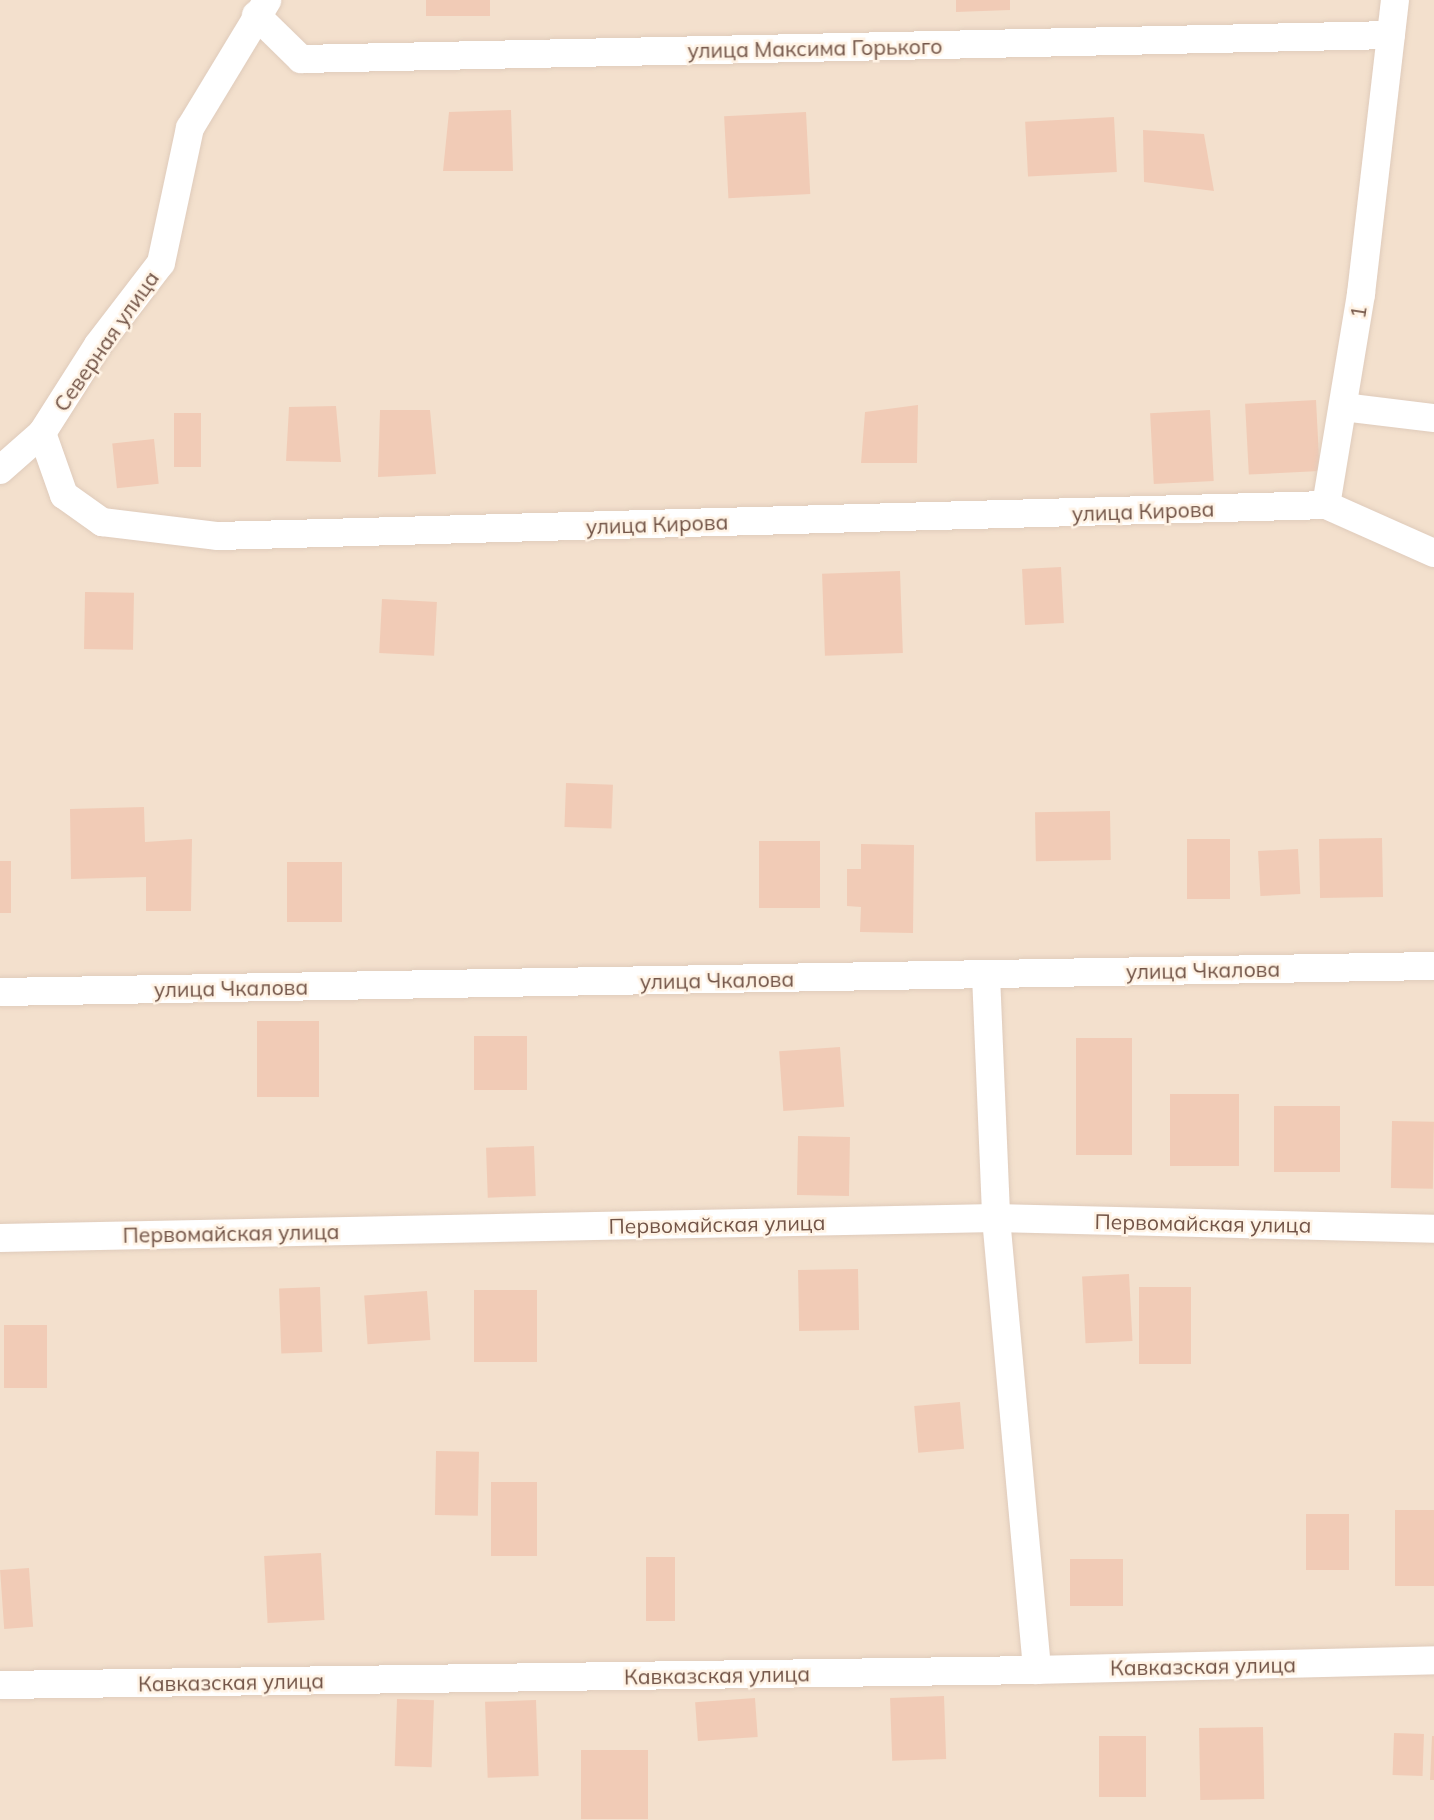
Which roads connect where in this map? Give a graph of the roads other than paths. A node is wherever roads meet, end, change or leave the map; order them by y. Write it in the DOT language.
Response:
graph roads {
  1 [pos="1395,0"];
  2 [pos="262,7"];
  3 [pos="1391,35"];
  4 [pos="1343,406"];
  5 [pos="1434,418"];
  6 [pos="42,433"];
  7 [pos="0,470"];
  8 [pos="1326,506"];
  9 [pos="1434,553"];
  10 [pos="1434,966"];
  11 [pos="986,975"];
  12 [pos="0,992"];
  13 [pos="996,1218"];
  14 [pos="1434,1229"];
  15 [pos="0,1238"];
  16 [pos="1434,1660"];
  17 [pos="1037,1670"];
  18 [pos="0,1685"];
  1 -- 3 [label="street, 1"];
  2 -- 3 [label="street, улица Максима Горького"];
  2 -- 6 [label="street, Северная улица"];
  3 -- 4 [label="street, 1"];
  4 -- 5 [label="street"];
  4 -- 8 [label="street, 1"];
  6 -- 7 [label="street, Северная улица"];
  6 -- 8 [label="street, улица Кирова"];
  8 -- 9 [label="street"];
  10 -- 11 [label="street, улица Чкалова"];
  11 -- 12 [label="street, улица Чкалова"];
  11 -- 13 [label="street"];
  13 -- 14 [label="street, Первомайская улица"];
  13 -- 15 [label="street, Первомайская улица"];
  13 -- 17 [label="street"];
  16 -- 17 [label="street, Кавказская улица"];
  17 -- 18 [label="street, Кавказская улица"];
}
